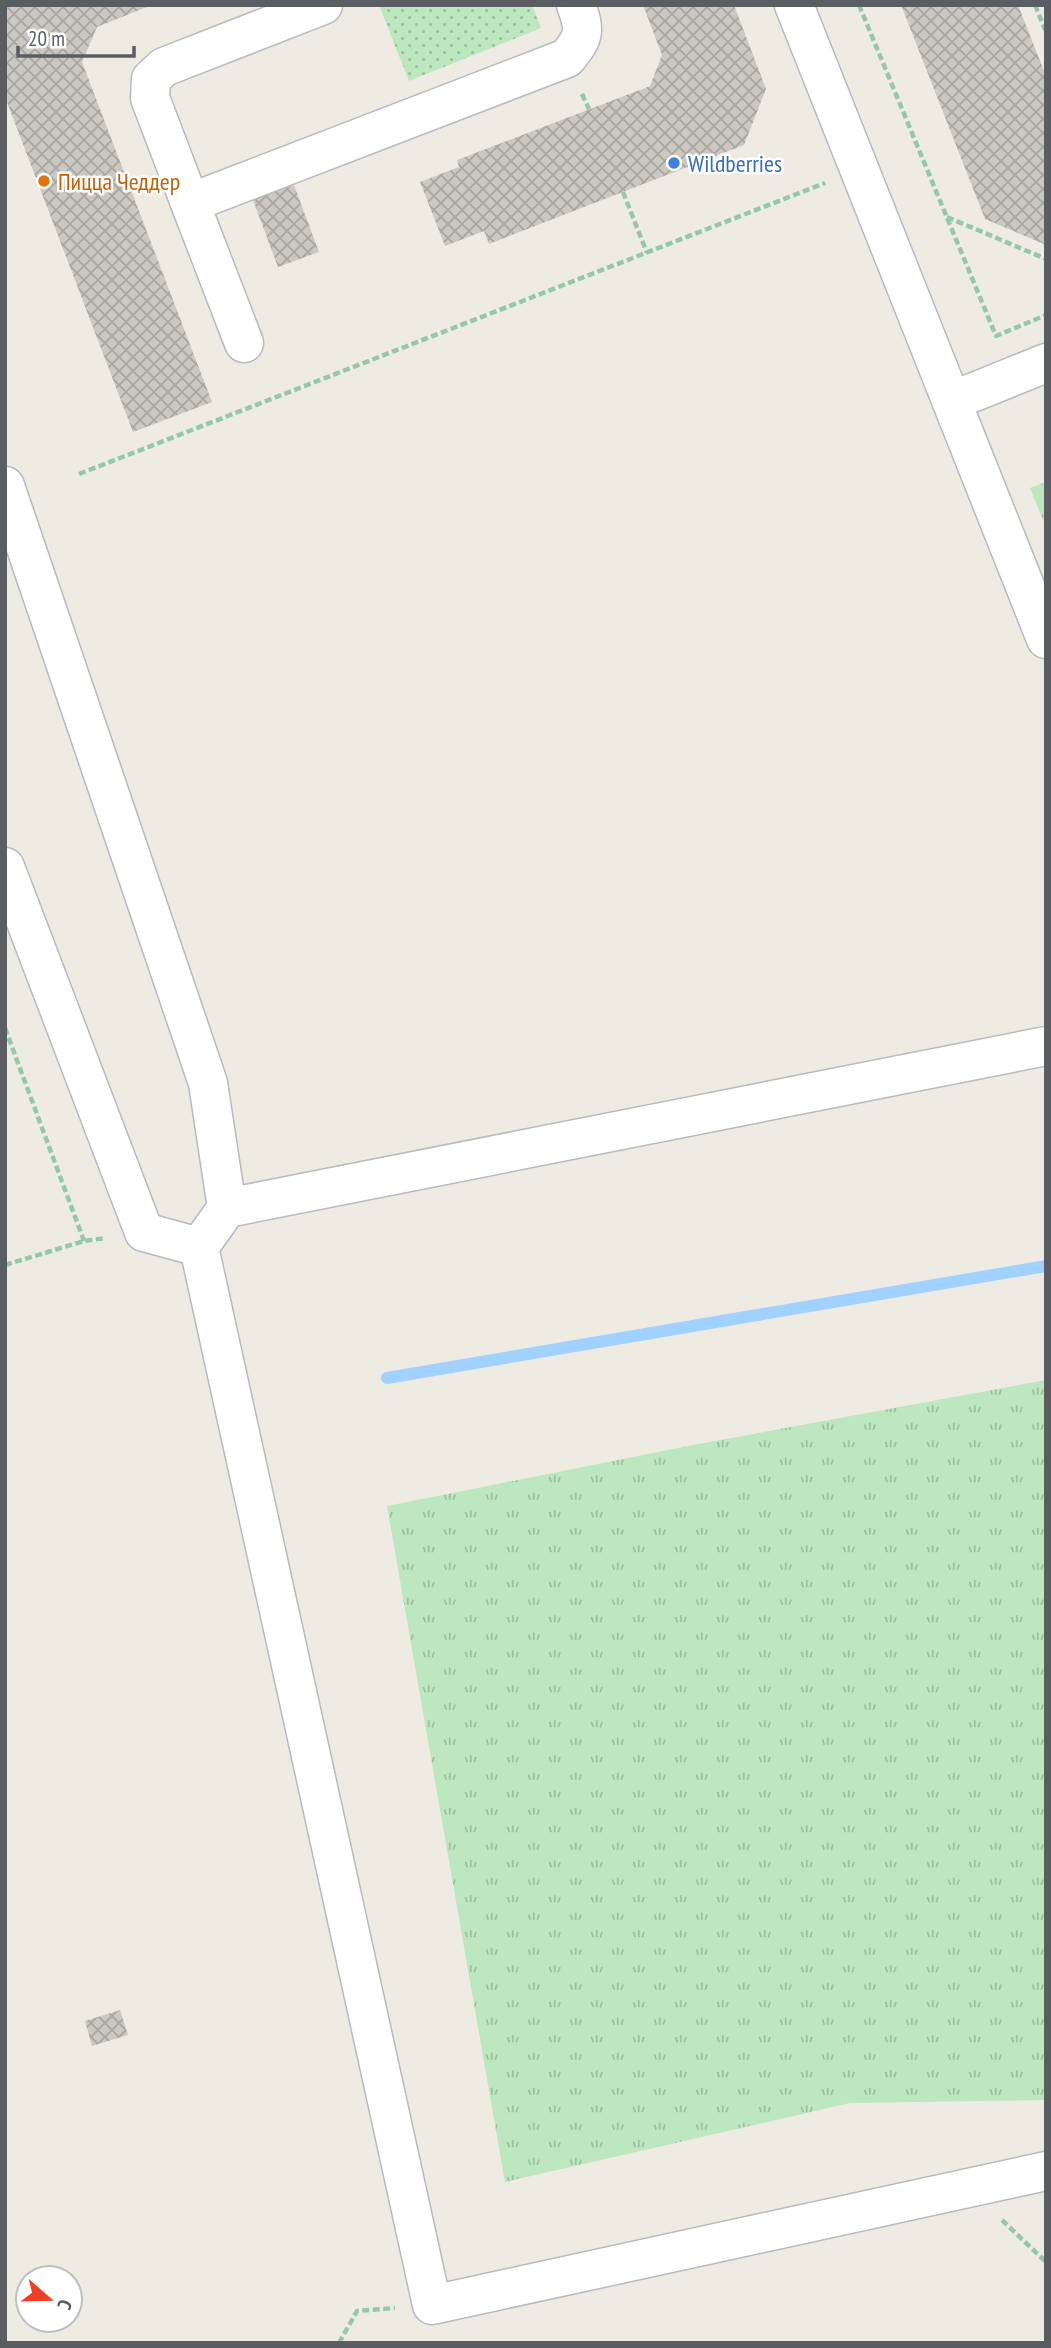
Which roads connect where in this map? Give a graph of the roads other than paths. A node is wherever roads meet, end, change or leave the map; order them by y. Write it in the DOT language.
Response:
graph roads {
  1 [pos="323,5"];
  2 [pos="576,5"];
  3 [pos="794,5"];
  4 [pos="190,203"];
  5 [pos="244,343"];
  6 [pos="1046,363"];
  7 [pos="951,401"];
  8 [pos="5,486"];
  9 [pos="1046,639"];
  10 [pos="5,867"];
  11 [pos="1046,1046"];
  12 [pos="227,1208"];
  13 [pos="199,1247"];
  14 [pos="1046,2171"];
  1 -- 4 [label="street"];
  2 -- 4 [label="street"];
  3 -- 7 [label="street"];
  4 -- 5 [label="street"];
  6 -- 7 [label="street"];
  7 -- 9 [label="street"];
  8 -- 12 [label="street"];
  10 -- 13 [label="street"];
  11 -- 12 [label="street"];
  12 -- 13 [label="street"];
  13 -- 14 [label="street"];
}
